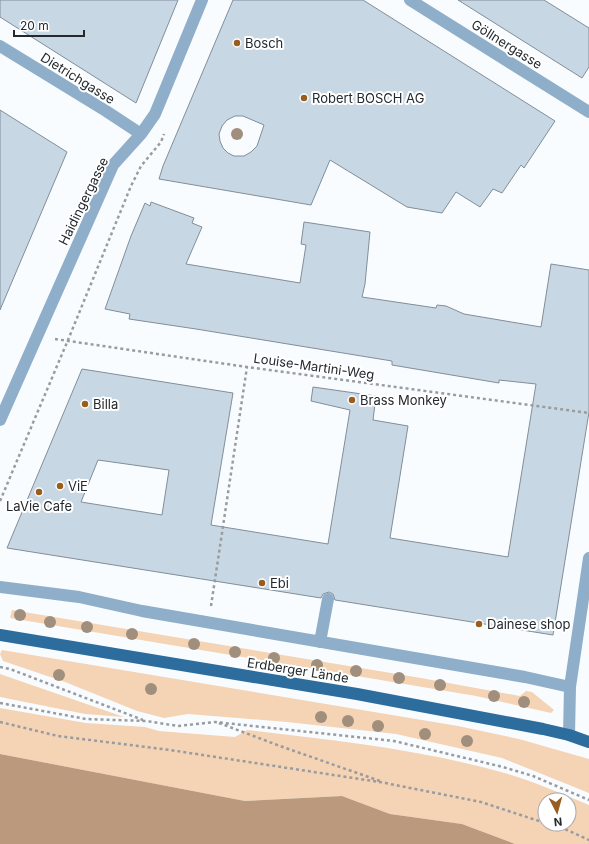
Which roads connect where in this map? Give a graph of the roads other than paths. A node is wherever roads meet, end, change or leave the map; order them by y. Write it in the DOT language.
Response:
graph roads {
  1 [pos="202,0"];
  2 [pos="417,2"];
  3 [pos="0,46"];
  4 [pos="589,112"];
  5 [pos="141,134"];
  6 [pos="0,420"];
  7 [pos="589,558"];
  8 [pos="0,587"];
  9 [pos="328,599"];
  10 [pos="0,635"];
  11 [pos="320,642"];
  12 [pos="570,687"];
  13 [pos="569,735"];
  14 [pos="589,742"];
  1 -- 5 [label="street, Haidingergasse"];
  2 -- 4 [label="street, Göllnergasse"];
  3 -- 5 [label="street, Dietrichgasse"];
  5 -- 6 [label="street, Haidingergasse"];
  7 -- 12 [label="street"];
  8 -- 11 [label="street"];
  9 -- 11 [label="street"];
  10 -- 13 [label="main road, Erdberger Lände"];
  11 -- 12 [label="street"];
  12 -- 13 [label="street"];
  13 -- 14 [label="main road, Erdberger Lände"];
}
